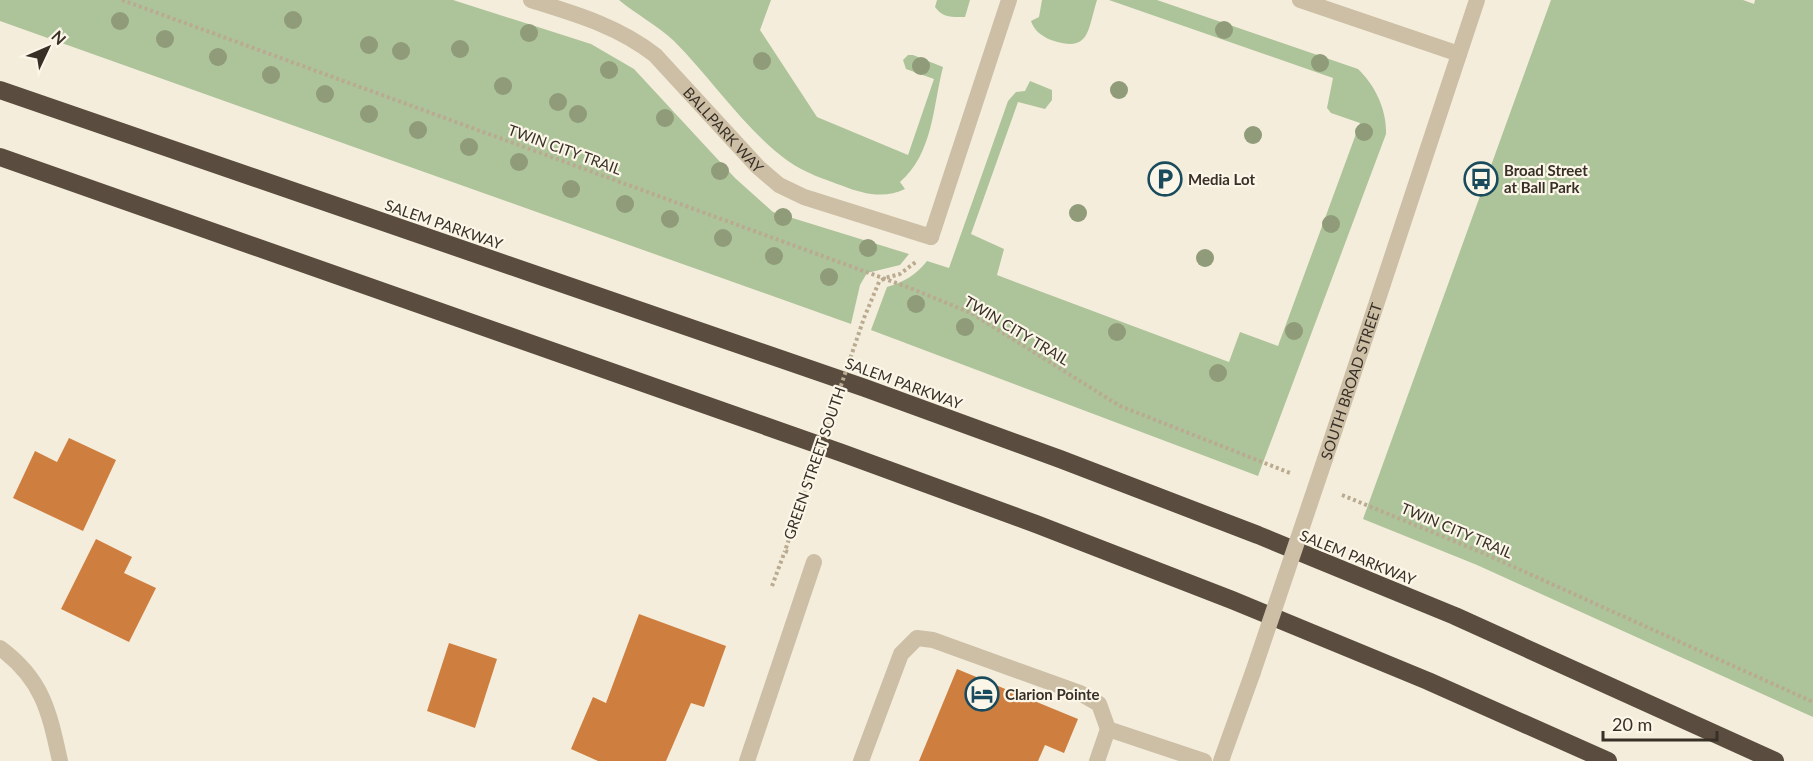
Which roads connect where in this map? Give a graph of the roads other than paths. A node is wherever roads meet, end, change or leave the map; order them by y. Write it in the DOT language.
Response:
graph roads {
  1 [pos="531,0"];
  2 [pos="1009,0"];
  3 [pos="1300,0"];
  4 [pos="1477,0"];
  5 [pos="1459,54"];
  6 [pos="0,90"];
  7 [pos="0,157"];
  8 [pos="814,562"];
  9 [pos="0,648"];
  10 [pos="1108,729"];
  11 [pos="60,761"];
  12 [pos="747,761"];
  13 [pos="861,761"];
  14 [pos="1097,761"];
  15 [pos="1204,761"];
  16 [pos="1221,761"];
  17 [pos="1608,761"];
  18 [pos="1775,761"];
  1 -- 2 [label="street, BALLPARK WAY"];
  3 -- 5 [label="street"];
  4 -- 5 [label="street, SOUTH BROAD STREET"];
  5 -- 16 [label="street, SOUTH BROAD STREET, bridge"];
  6 -- 18 [label="highway, SALEM PARKWAY"];
  7 -- 17 [label="highway"];
  8 -- 12 [label="street"];
  9 -- 11 [label="street"];
  10 -- 13 [label="street"];
  10 -- 14 [label="street"];
  10 -- 15 [label="street"];
}
